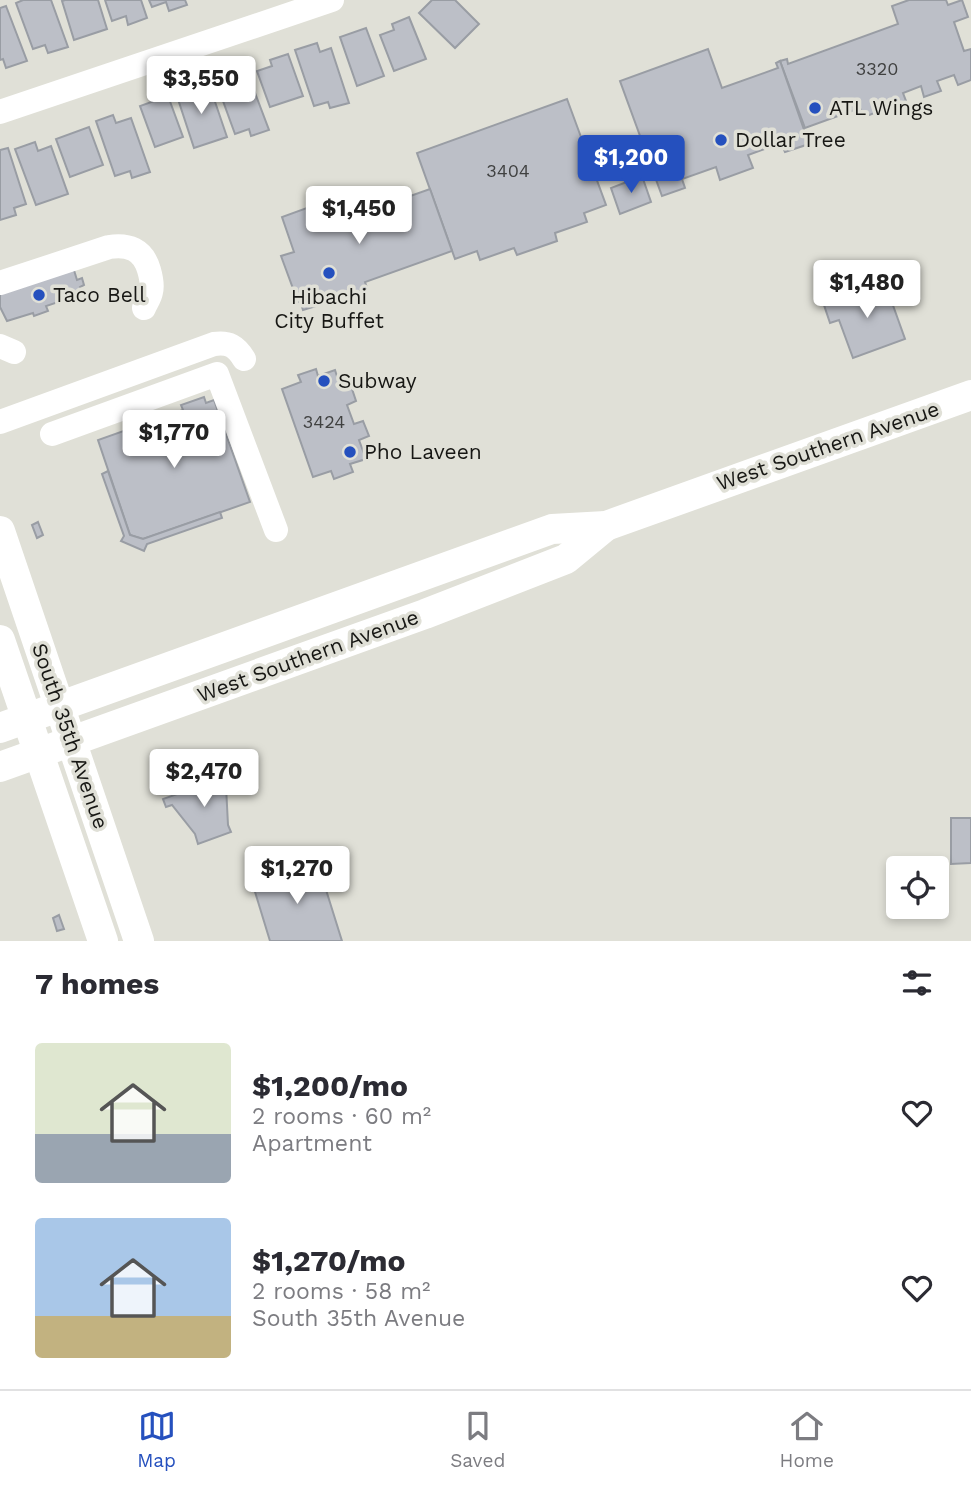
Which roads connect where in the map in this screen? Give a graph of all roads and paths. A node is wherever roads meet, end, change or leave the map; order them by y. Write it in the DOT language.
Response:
graph roads {
  1 [pos="332,0"];
  2 [pos="0,112"];
  3 [pos="0,282"];
  4 [pos="144,308"];
  5 [pos="244,359"];
  6 [pos="971,395"];
  7 [pos="0,422"];
  8 [pos="51,434"];
  9 [pos="606,526"];
  10 [pos="276,530"];
  11 [pos="0,531"];
  12 [pos="0,640"];
  13 [pos="60,707"];
  14 [pos="13,723"];
  15 [pos="72,742"];
  16 [pos="38,754"];
  17 [pos="0,767"];
  18 [pos="103,941"];
  19 [pos="139,941"];
  1 -- 2 [label="street"];
  3 -- 4 [label="street"];
  5 -- 7 [label="street"];
  6 -- 9 [label="main road, West Southern Avenue"];
  8 -- 10 [label="street"];
  9 -- 13 [label="main road, West Southern Avenue"];
  9 -- 15 [label="main road, West Southern Avenue"];
  11 -- 13 [label="main road, South 35th Avenue"];
  12 -- 14 [label="main road, South 35th Avenue"];
  13 -- 14 [label="main road, West Southern Avenue"];
  13 -- 15 [label="main road, South 35th Avenue"];
  14 -- 16 [label="main road, South 35th Avenue"];
  15 -- 16 [label="main road, West Southern Avenue"];
  15 -- 19 [label="main road, South 35th Avenue"];
  16 -- 17 [label="main road, West Southern Avenue"];
  16 -- 18 [label="main road, South 35th Avenue"];
}
